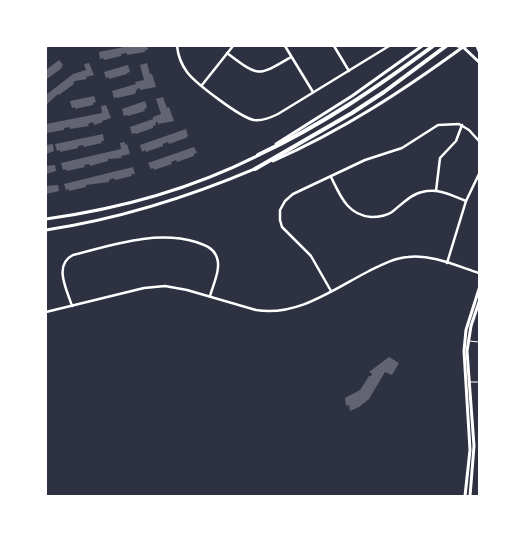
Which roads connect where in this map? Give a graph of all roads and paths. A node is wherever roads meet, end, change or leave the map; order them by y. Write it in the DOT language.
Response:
graph roads {
  1 [pos="177,46"];
  2 [pos="233,46"];
  3 [pos="285,46"];
  4 [pos="334,46"];
  5 [pos="383,46"];
  6 [pos="390,46"];
  7 [pos="422,46"];
  8 [pos="433,46"];
  9 [pos="446,46"];
  10 [pos="462,46"];
  11 [pos="477,46"];
  12 [pos="385,49"];
  13 [pos="479,51"];
  14 [pos="228,53"];
  15 [pos="292,57"];
  16 [pos="479,62"];
  17 [pos="349,71"];
  18 [pos="202,85"];
  19 [pos="313,92"];
  20 [pos="462,125"];
  21 [pos="479,141"];
  22 [pos="258,155"];
  23 [pos="255,169"];
  24 [pos="479,174"];
  25 [pos="331,176"];
  26 [pos="436,191"];
  27 [pos="466,201"];
  28 [pos="46,219"];
  29 [pos="46,230"];
  30 [pos="447,263"];
  31 [pos="479,273"];
  32 [pos="479,289"];
  33 [pos="331,290"];
  34 [pos="210,296"];
  35 [pos="479,302"];
  36 [pos="72,306"];
  37 [pos="46,312"];
  38 [pos="467,340"];
  39 [pos="479,342"];
  40 [pos="467,382"];
  41 [pos="479,382"];
  42 [pos="465,496"];
  43 [pos="470,496"];
  1 -- 18 [label="street"];
  2 -- 14 [label="street"];
  3 -- 15 [label="street"];
  4 -- 17 [label="street"];
  5 -- 12 [label="street"];
  6 -- 12 [label="street"];
  7 -- 22 [label="street"];
  8 -- 22 [label="highway"];
  9 -- 23 [label="highway"];
  10 -- 16 [label="street"];
  10 -- 23 [label="street"];
  11 -- 13 [label="street"];
  12 -- 17 [label="street"];
  14 -- 15 [label="street"];
  14 -- 18 [label="street"];
  15 -- 19 [label="street"];
  17 -- 19 [label="street"];
  18 -- 19 [label="street"];
  20 -- 21 [label="street"];
  20 -- 25 [label="street"];
  20 -- 26 [label="street"];
  22 -- 28 [label="street"];
  23 -- 29 [label="street"];
  24 -- 27 [label="street"];
  25 -- 26 [label="street"];
  25 -- 33 [label="street"];
  26 -- 27 [label="street"];
  27 -- 30 [label="street"];
  30 -- 31 [label="street"];
  30 -- 33 [label="street"];
  32 -- 38 [label="street"];
  33 -- 34 [label="street"];
  34 -- 36 [label="street"];
  34 -- 36 [label="street"];
  35 -- 38 [label="street"];
  36 -- 37 [label="street"];
  38 -- 39 [label="lane"];
  38 -- 40 [label="street"];
  40 -- 41 [label="lane"];
  40 -- 42 [label="street"];
  40 -- 43 [label="street"];
}
